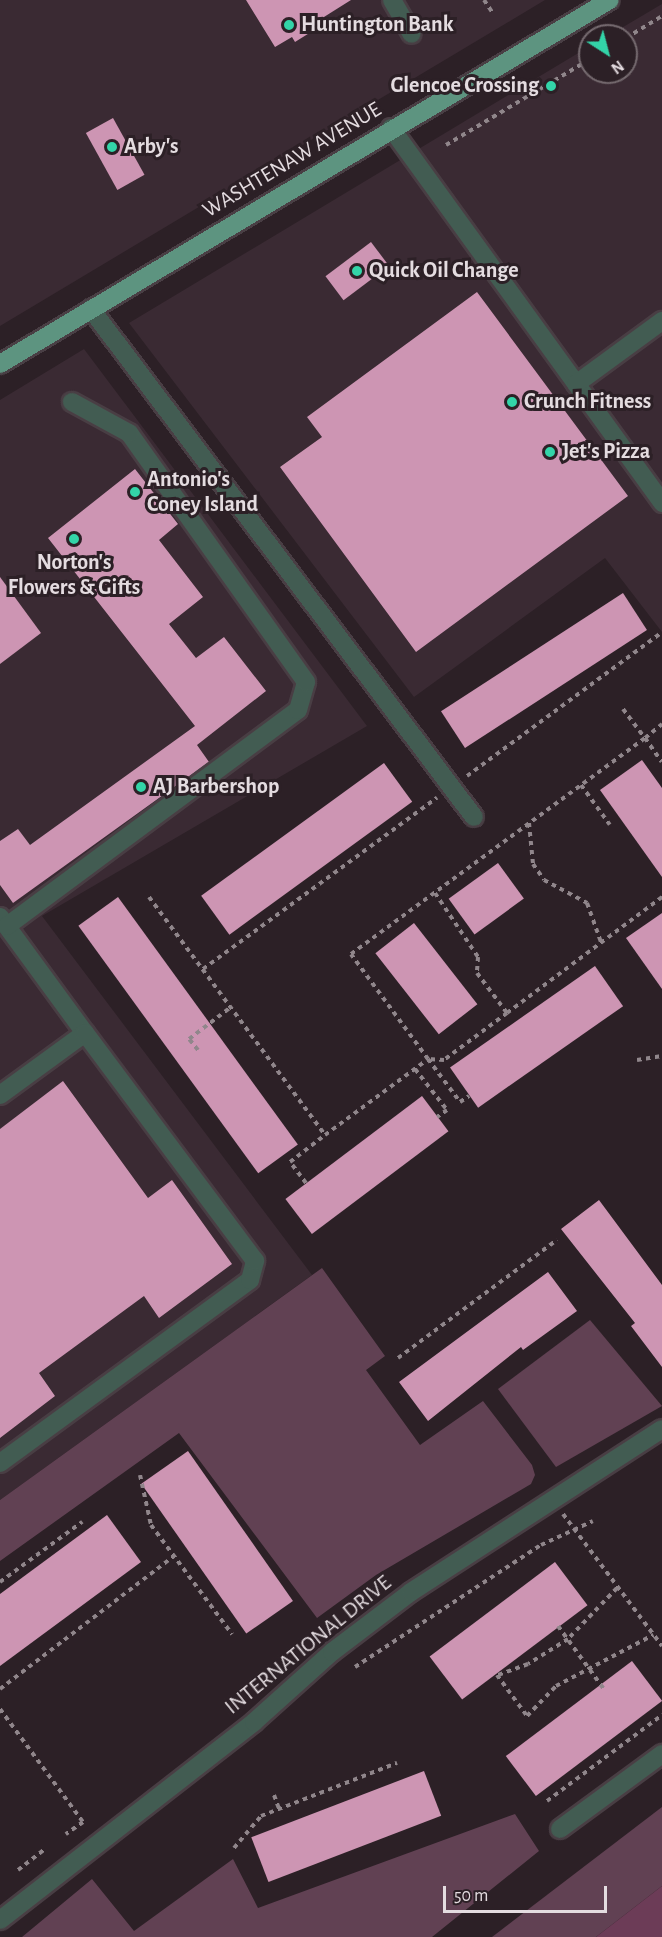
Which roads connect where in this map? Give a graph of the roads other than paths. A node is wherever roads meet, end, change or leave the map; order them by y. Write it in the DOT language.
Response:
graph roads {
  1 [pos="392,0"];
  2 [pos="610,0"];
  3 [pos="412,34"];
  4 [pos="391,128"];
  5 [pos="91,309"];
  6 [pos="662,321"];
  7 [pos="0,364"];
  8 [pos="576,384"];
  9 [pos="72,402"];
  10 [pos="662,502"];
  11 [pos="474,817"];
  12 [pos="3,922"];
  13 [pos="84,1033"];
  14 [pos="0,1095"];
  15 [pos="662,1429"];
  16 [pos="0,1463"];
  17 [pos="662,1754"];
  18 [pos="560,1829"];
  19 [pos="0,1920"];
  1 -- 3 [label="street"];
  2 -- 4 [label="main road, WASHTENAW AVENUE"];
  4 -- 5 [label="main road, WASHTENAW AVENUE"];
  4 -- 8 [label="street"];
  5 -- 7 [label="main road, WASHTENAW AVENUE"];
  5 -- 11 [label="street"];
  6 -- 8 [label="street"];
  8 -- 10 [label="street"];
  9 -- 12 [label="street"];
  12 -- 13 [label="street"];
  13 -- 14 [label="street"];
  13 -- 16 [label="street"];
  15 -- 19 [label="street, INTERNATIONAL DRIVE"];
  17 -- 18 [label="street"];
}
